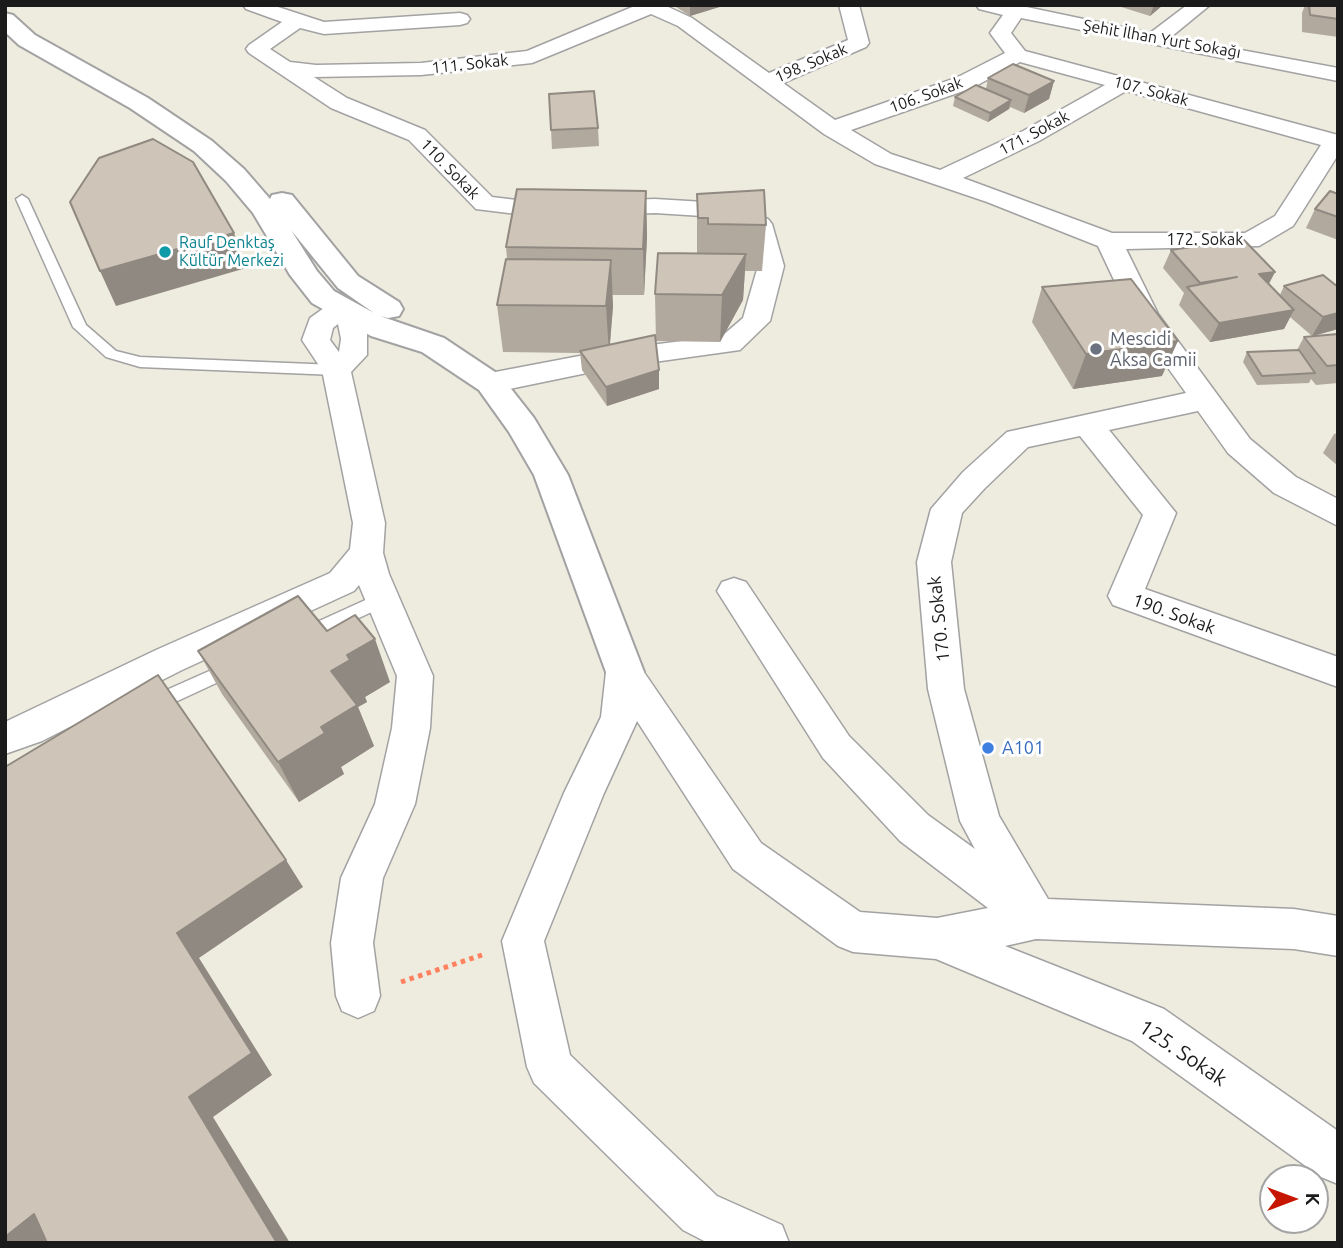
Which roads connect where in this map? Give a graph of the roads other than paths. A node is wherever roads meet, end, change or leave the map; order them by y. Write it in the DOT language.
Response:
graph roads {
  1 [pos="14,5"];
  2 [pos="253,5"];
  3 [pos="849,5"];
  4 [pos="986,5"];
  5 [pos="1200,5"];
  6 [pos="649,6"];
  7 [pos="1016,11"];
  8 [pos="460,19"];
  9 [pos="5,20"];
  10 [pos="297,21"];
  11 [pos="1154,40"];
  12 [pos="1018,55"];
  13 [pos="280,67"];
  14 [pos="1338,75"];
  15 [pos="766,82"];
  16 [pos="1125,83"];
  17 [pos="832,129"];
  18 [pos="1337,142"];
  19 [pos="941,178"];
  20 [pos="22,200"];
  21 [pos="1109,241"];
  22 [pos="353,302"];
  23 [pos="336,370"];
  24 [pos="490,383"];
  25 [pos="1206,398"];
  26 [pos="1087,424"];
  27 [pos="1338,514"];
  28 [pos="366,553"];
  29 [pos="734,591"];
  30 [pos="383,598"];
  31 [pos="289,642"];
  32 [pos="253,659"];
  33 [pos="624,672"];
  34 [pos="1338,672"];
  35 [pos="132,715"];
  36 [pos="5,738"];
  37 [pos="1036,919"];
  38 [pos="1338,936"];
  39 [pos="937,939"];
  40 [pos="358,996"];
  41 [pos="1338,1160"];
  42 [pos="764,1243"];
  1 -- 22 [label="street"];
  2 -- 10 [label="street"];
  3 -- 15 [label="street, 198. Sokak"];
  4 -- 7 [label="street, Şehit İlhan Yurt Sokağı"];
  5 -- 11 [label="street"];
  6 -- 13 [label="street, 111. Sokak"];
  6 -- 15 [label="street"];
  7 -- 11 [label="street, Şehit İlhan Yurt Sokağı"];
  7 -- 12 [label="street"];
  8 -- 10 [label="street"];
  9 -- 22 [label="street"];
  10 -- 13 [label="street, 110. Sokak"];
  11 -- 14 [label="street, Şehit İlhan Yurt Sokağı"];
  12 -- 16 [label="street, 107. Sokak"];
  12 -- 17 [label="street, 106. Sokak"];
  13 -- 24 [label="street, 110. Sokak"];
  15 -- 17 [label="street"];
  16 -- 18 [label="street, 107. Sokak"];
  16 -- 19 [label="street, 171. Sokak"];
  17 -- 19 [label="street"];
  18 -- 21 [label="street, 172. Sokak"];
  19 -- 21 [label="street"];
  20 -- 23 [label="lane"];
  21 -- 25 [label="street"];
  22 -- 23 [label="street"];
  22 -- 24 [label="street"];
  23 -- 28 [label="street"];
  24 -- 33 [label="street"];
  25 -- 26 [label="street, 170. Sokak"];
  25 -- 27 [label="street"];
  26 -- 34 [label="street, 190. Sokak"];
  26 -- 37 [label="street, 170. Sokak"];
  28 -- 30 [label="street"];
  28 -- 36 [label="street"];
  29 -- 37 [label="street"];
  30 -- 31 [label="lane"];
  30 -- 40 [label="street"];
  32 -- 35 [label="lane"];
  33 -- 39 [label="street"];
  33 -- 42 [label="street"];
  37 -- 38 [label="street"];
  37 -- 39 [label="street"];
  39 -- 41 [label="street, 125. Sokak"];
}
